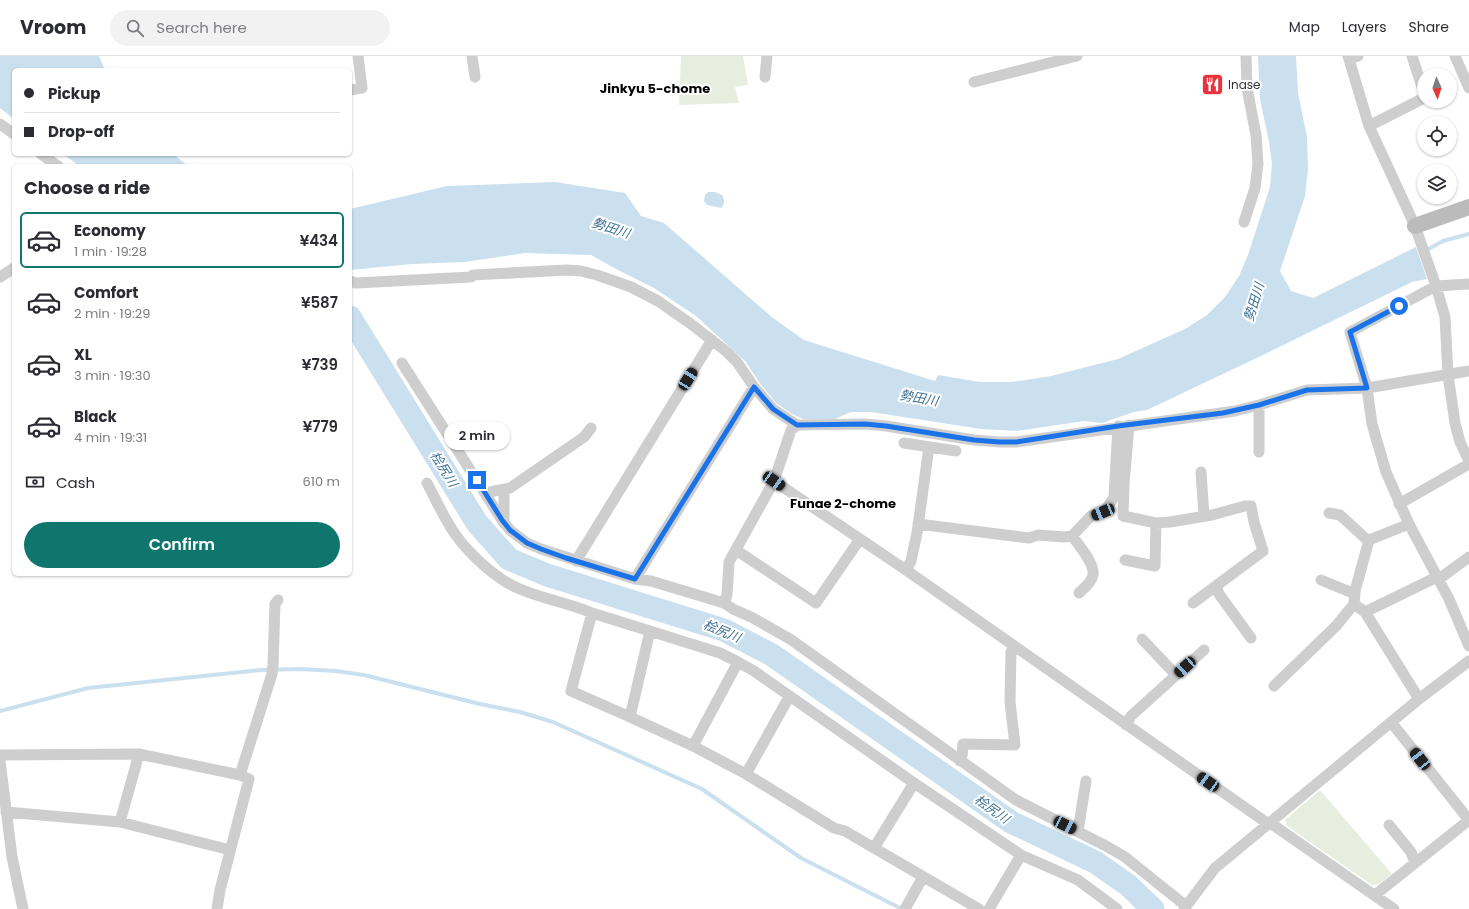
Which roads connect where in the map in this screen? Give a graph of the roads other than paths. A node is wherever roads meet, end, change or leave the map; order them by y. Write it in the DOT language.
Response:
graph roads {
  1 [pos="358,56"];
  2 [pos="472,56"];
  3 [pos="767,56"];
  4 [pos="1077,56"];
  5 [pos="1246,56"];
  6 [pos="1412,56"];
  7 [pos="1456,56"];
  8 [pos="1351,57"];
  9 [pos="1417,71"];
  10 [pos="475,77"];
  11 [pos="765,77"];
  12 [pos="974,82"];
  13 [pos="1469,88"];
  14 [pos="352,90"];
  15 [pos="1417,102"];
  16 [pos="0,124"];
  17 [pos="1370,126"];
  18 [pos="12,133"];
  19 [pos="44,156"];
  20 [pos="55,164"];
  21 [pos="1469,207"];
  22 [pos="1244,222"];
  23 [pos="1415,226"];
  24 [pos="12,269"];
  25 [pos="0,277"];
  26 [pos="352,282"];
  27 [pos="1435,282"];
  28 [pos="1469,284"];
  29 [pos="712,340"];
  30 [pos="402,363"];
  31 [pos="1469,371"];
  32 [pos="1448,375"];
  33 [pos="754,387"];
  34 [pos="1367,388"];
  35 [pos="1259,405"];
  36 [pos="797,425"];
  37 [pos="1129,425"];
  38 [pos="1118,426"];
  39 [pos="591,428"];
  40 [pos="904,443"];
  41 [pos="929,447"];
  42 [pos="956,451"];
  43 [pos="1259,452"];
  44 [pos="1469,461"];
  45 [pos="1469,464"];
  46 [pos="1202,472"];
  47 [pos="774,481"];
  48 [pos="427,483"];
  49 [pos="504,490"];
  50 [pos="485,493"];
  51 [pos="1399,504"];
  52 [pos="1329,513"];
  53 [pos="1204,516"];
  54 [pos="504,523"];
  55 [pos="1156,523"];
  56 [pos="918,524"];
  57 [pos="1409,524"];
  58 [pos="1072,536"];
  59 [pos="860,539"];
  60 [pos="1369,540"];
  61 [pos="736,550"];
  62 [pos="1469,556"];
  63 [pos="1125,560"];
  64 [pos="576,561"];
  65 [pos="906,570"];
  66 [pos="1438,578"];
  67 [pos="635,579"];
  68 [pos="1321,580"];
  69 [pos="1216,586"];
  70 [pos="1079,593"];
  71 [pos="1354,599"];
  72 [pos="278,600"];
  73 [pos="724,603"];
  74 [pos="1193,603"];
  75 [pos="1365,612"];
  76 [pos="592,613"];
  77 [pos="650,631"];
  78 [pos="1142,638"];
  79 [pos="1251,638"];
  80 [pos="1469,646"];
  81 [pos="1016,647"];
  82 [pos="1204,650"];
  83 [pos="1469,661"];
  84 [pos="738,662"];
  85 [pos="1176,675"];
  86 [pos="1274,686"];
  87 [pos="789,697"];
  88 [pos="1419,699"];
  89 [pos="630,717"];
  90 [pos="1391,722"];
  91 [pos="1126,725"];
  92 [pos="693,746"];
  93 [pos="139,754"];
  94 [pos="0,755"];
  95 [pos="0,761"];
  96 [pos="960,761"];
  97 [pos="746,774"];
  98 [pos="240,775"];
  99 [pos="1086,781"];
  100 [pos="914,783"];
  101 [pos="2,801"];
  102 [pos="6,812"];
  103 [pos="1469,820"];
  104 [pos="120,822"];
  105 [pos="1268,823"];
  106 [pos="1389,825"];
  107 [pos="1078,832"];
  108 [pos="874,848"];
  109 [pos="230,850"];
  110 [pos="1021,855"];
  111 [pos="1415,863"];
  112 [pos="923,877"];
  113 [pos="1375,895"];
  114 [pos="906,907"];
  115 [pos="1185,907"];
  116 [pos="23,909"];
  117 [pos="217,909"];
  118 [pos="979,909"];
  119 [pos="989,909"];
  120 [pos="1117,909"];
  121 [pos="1394,909"];
  1 -- 14 [label="street"];
  2 -- 10 [label="street"];
  3 -- 11 [label="street"];
  4 -- 12 [label="street"];
  5 -- 22 [label="street"];
  6 -- 9 [label="street"];
  7 -- 13 [label="street"];
  8 -- 17 [label="street"];
  15 -- 17 [label="street"];
  16 -- 18 [label="street"];
  17 -- 23 [label="street"];
  19 -- 20 [label="street"];
  21 -- 23 [label="street"];
  23 -- 27 [label="street"];
  24 -- 25 [label="street"];
  26 -- 29 [label="street"];
  27 -- 28 [label="street"];
  27 -- 32 [label="street"];
  27 -- 34 [label="street"];
  29 -- 33 [label="street"];
  29 -- 64 [label="street"];
  30 -- 50 [label="street"];
  31 -- 32 [label="street"];
  32 -- 34 [label="street"];
  32 -- 44 [label="street"];
  33 -- 36 [label="street"];
  33 -- 67 [label="street"];
  34 -- 35 [label="street"];
  34 -- 51 [label="street"];
  35 -- 37 [label="street"];
  35 -- 43 [label="street"];
  36 -- 38 [label="street"];
  36 -- 47 [label="street"];
  37 -- 38 [label="street"];
  37 -- 55 [label="street"];
  38 -- 58 [label="street"];
  39 -- 49 [label="street"];
  40 -- 41 [label="street"];
  41 -- 42 [label="street"];
  41 -- 56 [label="street"];
  45 -- 51 [label="street"];
  46 -- 53 [label="street"];
  47 -- 59 [label="street"];
  47 -- 61 [label="street"];
  48 -- 76 [label="street"];
  49 -- 50 [label="street"];
  49 -- 54 [label="street"];
  50 -- 54 [label="street"];
  51 -- 57 [label="street"];
  52 -- 60 [label="street"];
  53 -- 55 [label="street"];
  53 -- 69 [label="street"];
  54 -- 64 [label="street"];
  55 -- 63 [label="street"];
  56 -- 58 [label="street"];
  56 -- 65 [label="street"];
  57 -- 60 [label="street"];
  57 -- 66 [label="street"];
  58 -- 70 [label="street"];
  59 -- 61 [label="street"];
  59 -- 65 [label="street"];
  60 -- 71 [label="street"];
  61 -- 73 [label="street"];
  62 -- 66 [label="street"];
  64 -- 67 [label="street"];
  65 -- 81 [label="street"];
  66 -- 75 [label="street"];
  66 -- 80 [label="street"];
  67 -- 73 [label="street"];
  68 -- 71 [label="street"];
  69 -- 74 [label="street"];
  69 -- 79 [label="street"];
  71 -- 75 [label="street"];
  71 -- 86 [label="street"];
  72 -- 98 [label="street"];
  73 -- 96 [label="street"];
  75 -- 88 [label="street"];
  76 -- 77 [label="street"];
  76 -- 89 [label="street"];
  77 -- 84 [label="street"];
  77 -- 89 [label="street"];
  78 -- 85 [label="street"];
  81 -- 91 [label="street"];
  81 -- 96 [label="street"];
  82 -- 85 [label="street"];
  83 -- 88 [label="street"];
  84 -- 87 [label="street"];
  84 -- 92 [label="street"];
  85 -- 91 [label="street"];
  87 -- 97 [label="street"];
  87 -- 100 [label="street"];
  88 -- 90 [label="street"];
  89 -- 92 [label="street"];
  90 -- 103 [label="street"];
  90 -- 105 [label="street"];
  91 -- 105 [label="street"];
  92 -- 97 [label="street"];
  93 -- 94 [label="street"];
  93 -- 98 [label="street"];
  93 -- 104 [label="street"];
  95 -- 101 [label="street"];
  96 -- 107 [label="street"];
  97 -- 108 [label="street"];
  98 -- 109 [label="street"];
  99 -- 107 [label="street"];
  100 -- 108 [label="street"];
  100 -- 110 [label="street"];
  101 -- 102 [label="street"];
  102 -- 104 [label="street"];
  102 -- 116 [label="street"];
  103 -- 111 [label="street"];
  104 -- 109 [label="street"];
  105 -- 113 [label="street"];
  105 -- 115 [label="street"];
  106 -- 111 [label="street"];
  107 -- 115 [label="street"];
  108 -- 112 [label="street"];
  109 -- 117 [label="street"];
  110 -- 119 [label="street"];
  110 -- 120 [label="street"];
  111 -- 113 [label="street"];
  112 -- 114 [label="street"];
  112 -- 118 [label="street"];
  113 -- 121 [label="street"];
}
